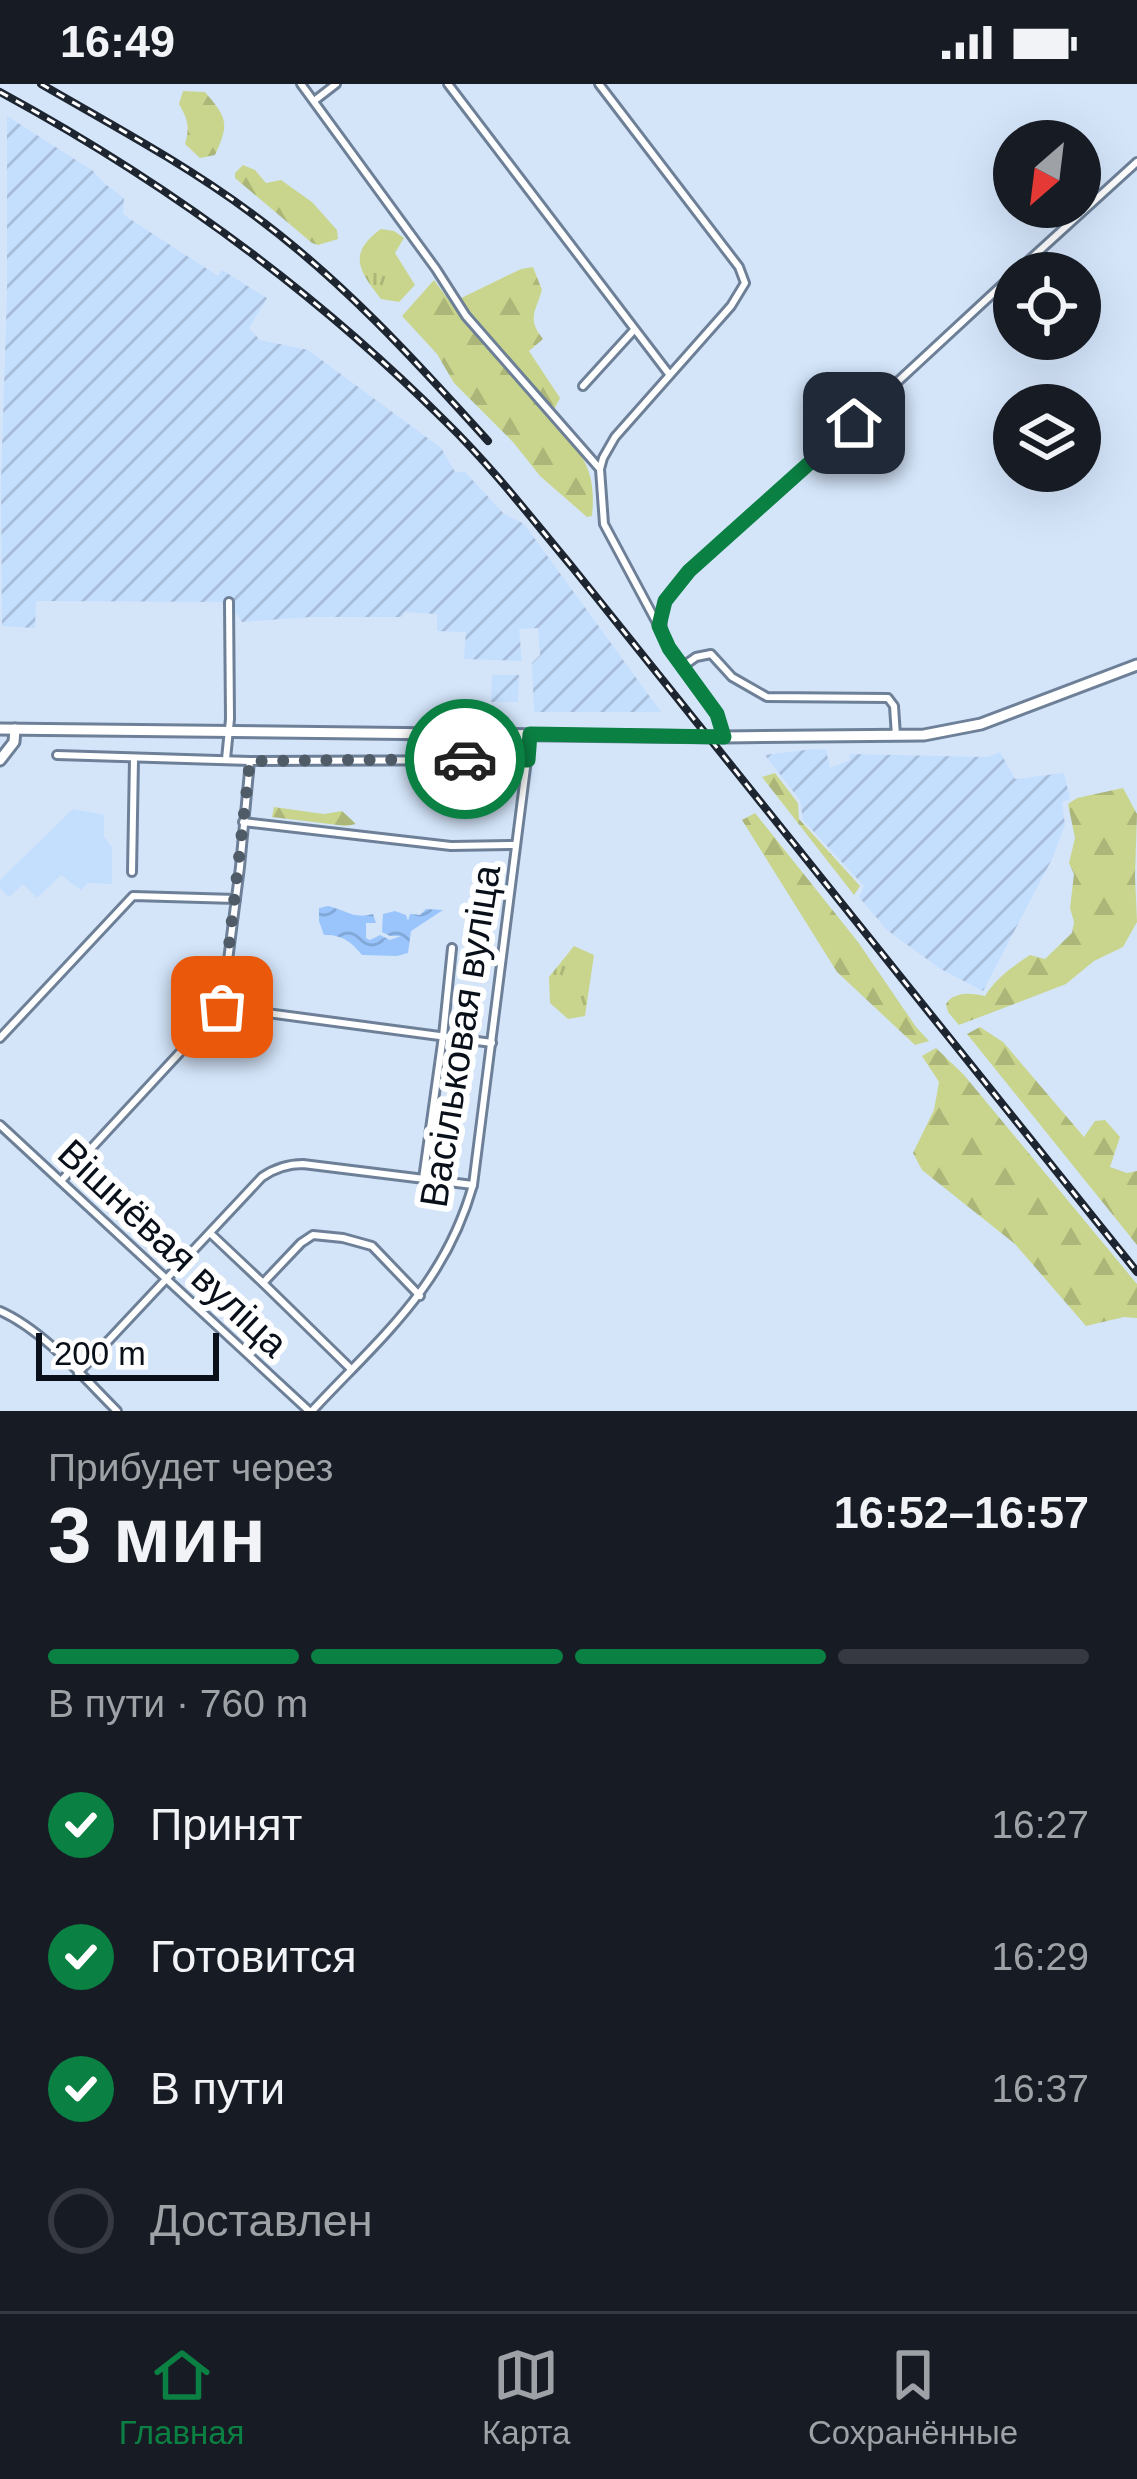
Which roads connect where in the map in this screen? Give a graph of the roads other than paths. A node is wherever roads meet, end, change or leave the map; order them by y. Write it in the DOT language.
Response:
graph roads {
  1 [pos="301,84"];
  2 [pos="335,84"];
  3 [pos="448,84"];
  4 [pos="598,84"];
  5 [pos="314,101"];
  6 [pos="1137,161"];
  7 [pos="1039,252"];
  8 [pos="993,294"];
  9 [pos="634,330"];
  10 [pos="669,374"];
  11 [pos="583,386"];
  12 [pos="600,469"];
  13 [pos="229,602"];
  14 [pos="659,626"];
  15 [pos="1137,665"];
  16 [pos="682,667"];
  17 [pos="0,729"];
  18 [pos="15,730"];
  19 [pos="229,733"];
  20 [pos="530,734"];
  21 [pos="896,736"];
  22 [pos="724,737"];
  23 [pos="57,754"];
  24 [pos="134,759"];
  25 [pos="226,759"];
  26 [pos="0,760"];
  27 [pos="528,760"];
  28 [pos="250,761"];
  29 [pos="244,822"];
  30 [pos="516,845"];
  31 [pos="133,872"];
  32 [pos="236,898"];
  33 [pos="452,948"];
  34 [pos="222,1007"];
  35 [pos="443,1036"];
  36 [pos="0,1038"];
  37 [pos="492,1043"];
  38 [pos="0,1125"];
  39 [pos="423,1179"];
  40 [pos="61,1181"];
  41 [pos="472,1185"];
  42 [pos="210,1233"];
  43 [pos="166,1280"];
  44 [pos="263,1283"];
  45 [pos="420,1296"];
  46 [pos="0,1311"];
  47 [pos="351,1369"];
  48 [pos="78,1373"];
  49 [pos="117,1411"];
  50 [pos="310,1411"];
  1 -- 5 [label="street"];
  2 -- 5 [label="street"];
  3 -- 9 [label="street"];
  4 -- 10 [label="street"];
  5 -- 12 [label="street"];
  6 -- 7 [label="street"];
  8 -- 14 [label="street"];
  9 -- 10 [label="street"];
  9 -- 11 [label="street"];
  10 -- 12 [label="street"];
  12 -- 14 [label="street"];
  13 -- 19 [label="street"];
  14 -- 16 [label="street"];
  15 -- 21 [label="street"];
  16 -- 21 [label="street"];
  16 -- 22 [label="street"];
  17 -- 18 [label="street"];
  18 -- 19 [label="street"];
  18 -- 26 [label="street"];
  19 -- 20 [label="street"];
  19 -- 25 [label="street"];
  20 -- 22 [label="street"];
  20 -- 27 [label="street, Васільковая вуліца"];
  21 -- 22 [label="street"];
  23 -- 24 [label="street"];
  24 -- 25 [label="street"];
  24 -- 31 [label="street"];
  25 -- 28 [label="street"];
  27 -- 28 [label="street"];
  27 -- 30 [label="street, Васільковая вуліца"];
  28 -- 29 [label="street"];
  29 -- 30 [label="street"];
  29 -- 32 [label="street"];
  30 -- 37 [label="street, Васільковая вуліца"];
  32 -- 34 [label="street"];
  32 -- 36 [label="street"];
  33 -- 35 [label="street"];
  34 -- 35 [label="street"];
  34 -- 40 [label="street"];
  35 -- 37 [label="street"];
  35 -- 39 [label="street"];
  37 -- 41 [label="street, Васільковая вуліца"];
  38 -- 40 [label="street, Вішнёвая вуліца"];
  39 -- 41 [label="street"];
  39 -- 42 [label="street"];
  40 -- 43 [label="street, Вішнёвая вуліца"];
  41 -- 45 [label="street, Васільковая вуліца"];
  42 -- 43 [label="street"];
  42 -- 44 [label="street"];
  43 -- 48 [label="street"];
  43 -- 50 [label="street, Вішнёвая вуліца"];
  44 -- 45 [label="street"];
  44 -- 47 [label="street"];
  45 -- 47 [label="street, Васільковая вуліца"];
  46 -- 48 [label="street"];
  47 -- 50 [label="street, Васільковая вуліца"];
  48 -- 49 [label="street"];
}
